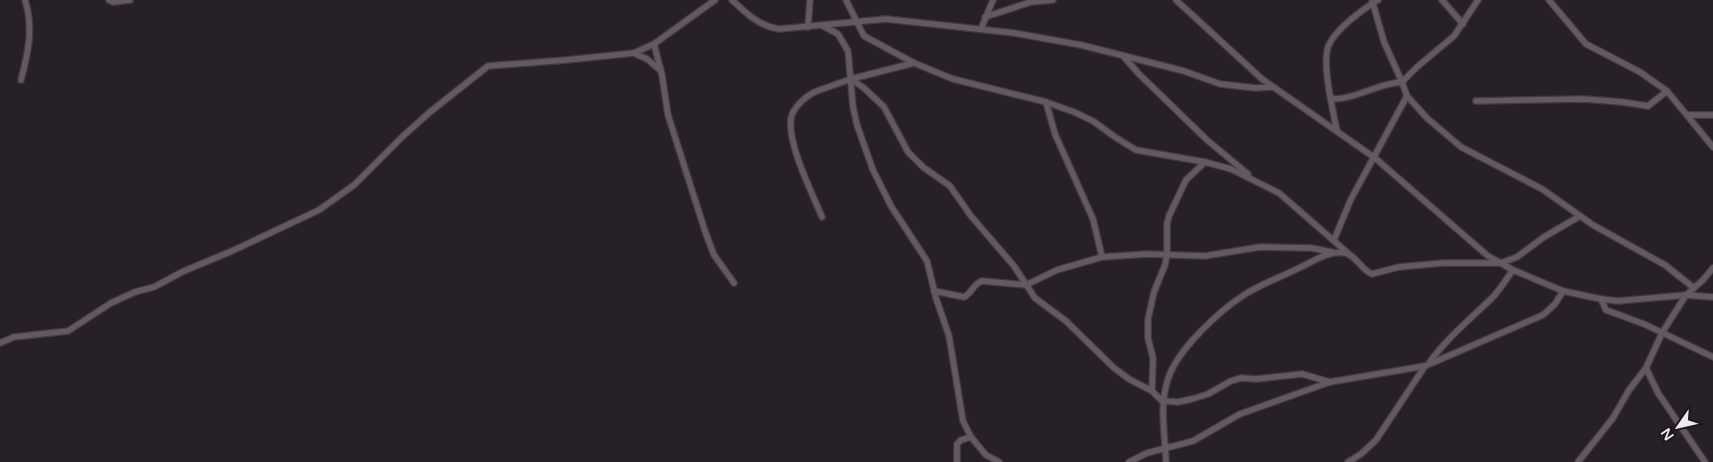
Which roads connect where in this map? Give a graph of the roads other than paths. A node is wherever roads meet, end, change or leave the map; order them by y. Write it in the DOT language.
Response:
graph roads {
  1 [pos="25,0"];
  2 [pos="109,0"];
  3 [pos="130,0"];
  4 [pos="715,0"];
  5 [pos="732,0"];
  6 [pos="810,0"];
  7 [pos="846,0"];
  8 [pos="993,0"];
  9 [pos="1053,0"];
  10 [pos="1176,0"];
  11 [pos="1442,0"];
  12 [pos="1478,0"];
  13 [pos="1548,0"];
  14 [pos="1375,1"];
  15 [pos="986,17"];
  16 [pos="856,21"];
  17 [pos="1463,24"];
  18 [pos="808,26"];
  19 [pos="821,26"];
  20 [pos="982,29"];
  21 [pos="654,44"];
  22 [pos="634,53"];
  23 [pos="1124,57"];
  24 [pos="914,64"];
  25 [pos="661,71"];
  26 [pos="851,79"];
  27 [pos="20,80"];
  28 [pos="1402,82"];
  29 [pos="1272,87"];
  30 [pos="1667,91"];
  31 [pos="1407,96"];
  32 [pos="1331,99"];
  33 [pos="1476,101"];
  34 [pos="1046,102"];
  35 [pos="1688,115"];
  36 [pos="1713,115"];
  37 [pos="1337,130"];
  38 [pos="1713,147"];
  39 [pos="1375,158"];
  40 [pos="1205,162"];
  41 [pos="1253,179"];
  42 [pos="1580,216"];
  43 [pos="822,217"];
  44 [pos="1334,240"];
  45 [pos="1332,252"];
  46 [pos="1349,254"];
  47 [pos="1167,255"];
  48 [pos="1102,257"];
  49 [pos="1501,263"];
  50 [pos="1713,268"];
  51 [pos="1513,270"];
  52 [pos="734,284"];
  53 [pos="1026,285"];
  54 [pos="1694,288"];
  55 [pos="934,291"];
  56 [pos="1563,291"];
  57 [pos="1686,294"];
  58 [pos="1713,297"];
  59 [pos="1601,299"];
  60 [pos="1662,333"];
  61 [pos="0,343"];
  62 [pos="1713,357"];
  63 [pos="1427,365"];
  64 [pos="1646,368"];
  65 [pos="1330,382"];
  66 [pos="1152,391"];
  67 [pos="1162,401"];
  68 [pos="972,437"];
  69 [pos="1165,449"];
  70 [pos="957,462"];
  71 [pos="999,462"];
  72 [pos="1129,462"];
  73 [pos="1166,462"];
  74 [pos="1348,462"];
  75 [pos="1578,462"];
  76 [pos="1705,462"];
  1 -- 27 [label="street"];
  2 -- 3 [label="street"];
  4 -- 21 [label="street"];
  5 -- 18 [label="street"];
  6 -- 18 [label="street"];
  7 -- 16 [label="street"];
  8 -- 15 [label="street"];
  9 -- 15 [label="street"];
  10 -- 29 [label="street"];
  11 -- 17 [label="street"];
  12 -- 17 [label="street"];
  13 -- 30 [label="street"];
  14 -- 28 [label="street"];
  14 -- 32 [label="street"];
  15 -- 20 [label="street"];
  16 -- 19 [label="street"];
  16 -- 20 [label="street"];
  16 -- 24 [label="street"];
  17 -- 28 [label="street"];
  18 -- 19 [label="street"];
  19 -- 26 [label="street"];
  20 -- 23 [label="street"];
  21 -- 22 [label="street"];
  21 -- 25 [label="street"];
  22 -- 25 [label="street"];
  22 -- 61 [label="street"];
  23 -- 29 [label="street"];
  23 -- 41 [label="street"];
  24 -- 26 [label="street"];
  24 -- 34 [label="street"];
  25 -- 52 [label="street"];
  26 -- 43 [label="street"];
  26 -- 53 [label="street"];
  26 -- 55 [label="street"];
  28 -- 31 [label="street"];
  28 -- 32 [label="street"];
  29 -- 37 [label="street"];
  30 -- 33 [label="street"];
  30 -- 35 [label="street"];
  31 -- 39 [label="street"];
  31 -- 42 [label="street"];
  32 -- 37 [label="street"];
  34 -- 40 [label="street"];
  34 -- 48 [label="street"];
  35 -- 36 [label="street"];
  35 -- 38 [label="street"];
  37 -- 39 [label="street"];
  39 -- 44 [label="street"];
  39 -- 49 [label="street"];
  40 -- 41 [label="street"];
  40 -- 47 [label="street"];
  41 -- 44 [label="street"];
  42 -- 49 [label="street"];
  42 -- 54 [label="street"];
  44 -- 46 [label="street"];
  45 -- 46 [label="street"];
  45 -- 47 [label="street"];
  45 -- 67 [label="street"];
  46 -- 49 [label="street"];
  47 -- 48 [label="street"];
  47 -- 66 [label="street"];
  48 -- 53 [label="street"];
  49 -- 51 [label="street"];
  50 -- 54 [label="street"];
  51 -- 56 [label="street"];
  51 -- 63 [label="street"];
  53 -- 55 [label="street"];
  53 -- 66 [label="street"];
  54 -- 57 [label="street"];
  55 -- 68 [label="street"];
  56 -- 59 [label="street"];
  56 -- 63 [label="street"];
  57 -- 58 [label="street"];
  57 -- 59 [label="street"];
  57 -- 60 [label="street"];
  59 -- 60 [label="street"];
  60 -- 62 [label="street"];
  60 -- 64 [label="street"];
  63 -- 65 [label="street"];
  63 -- 74 [label="street"];
  64 -- 75 [label="street"];
  64 -- 76 [label="street"];
  65 -- 67 [label="street"];
  65 -- 69 [label="street"];
  66 -- 67 [label="street"];
  67 -- 69 [label="street"];
  68 -- 70 [label="street"];
  68 -- 71 [label="street"];
  69 -- 72 [label="street"];
  69 -- 73 [label="street"];
}
